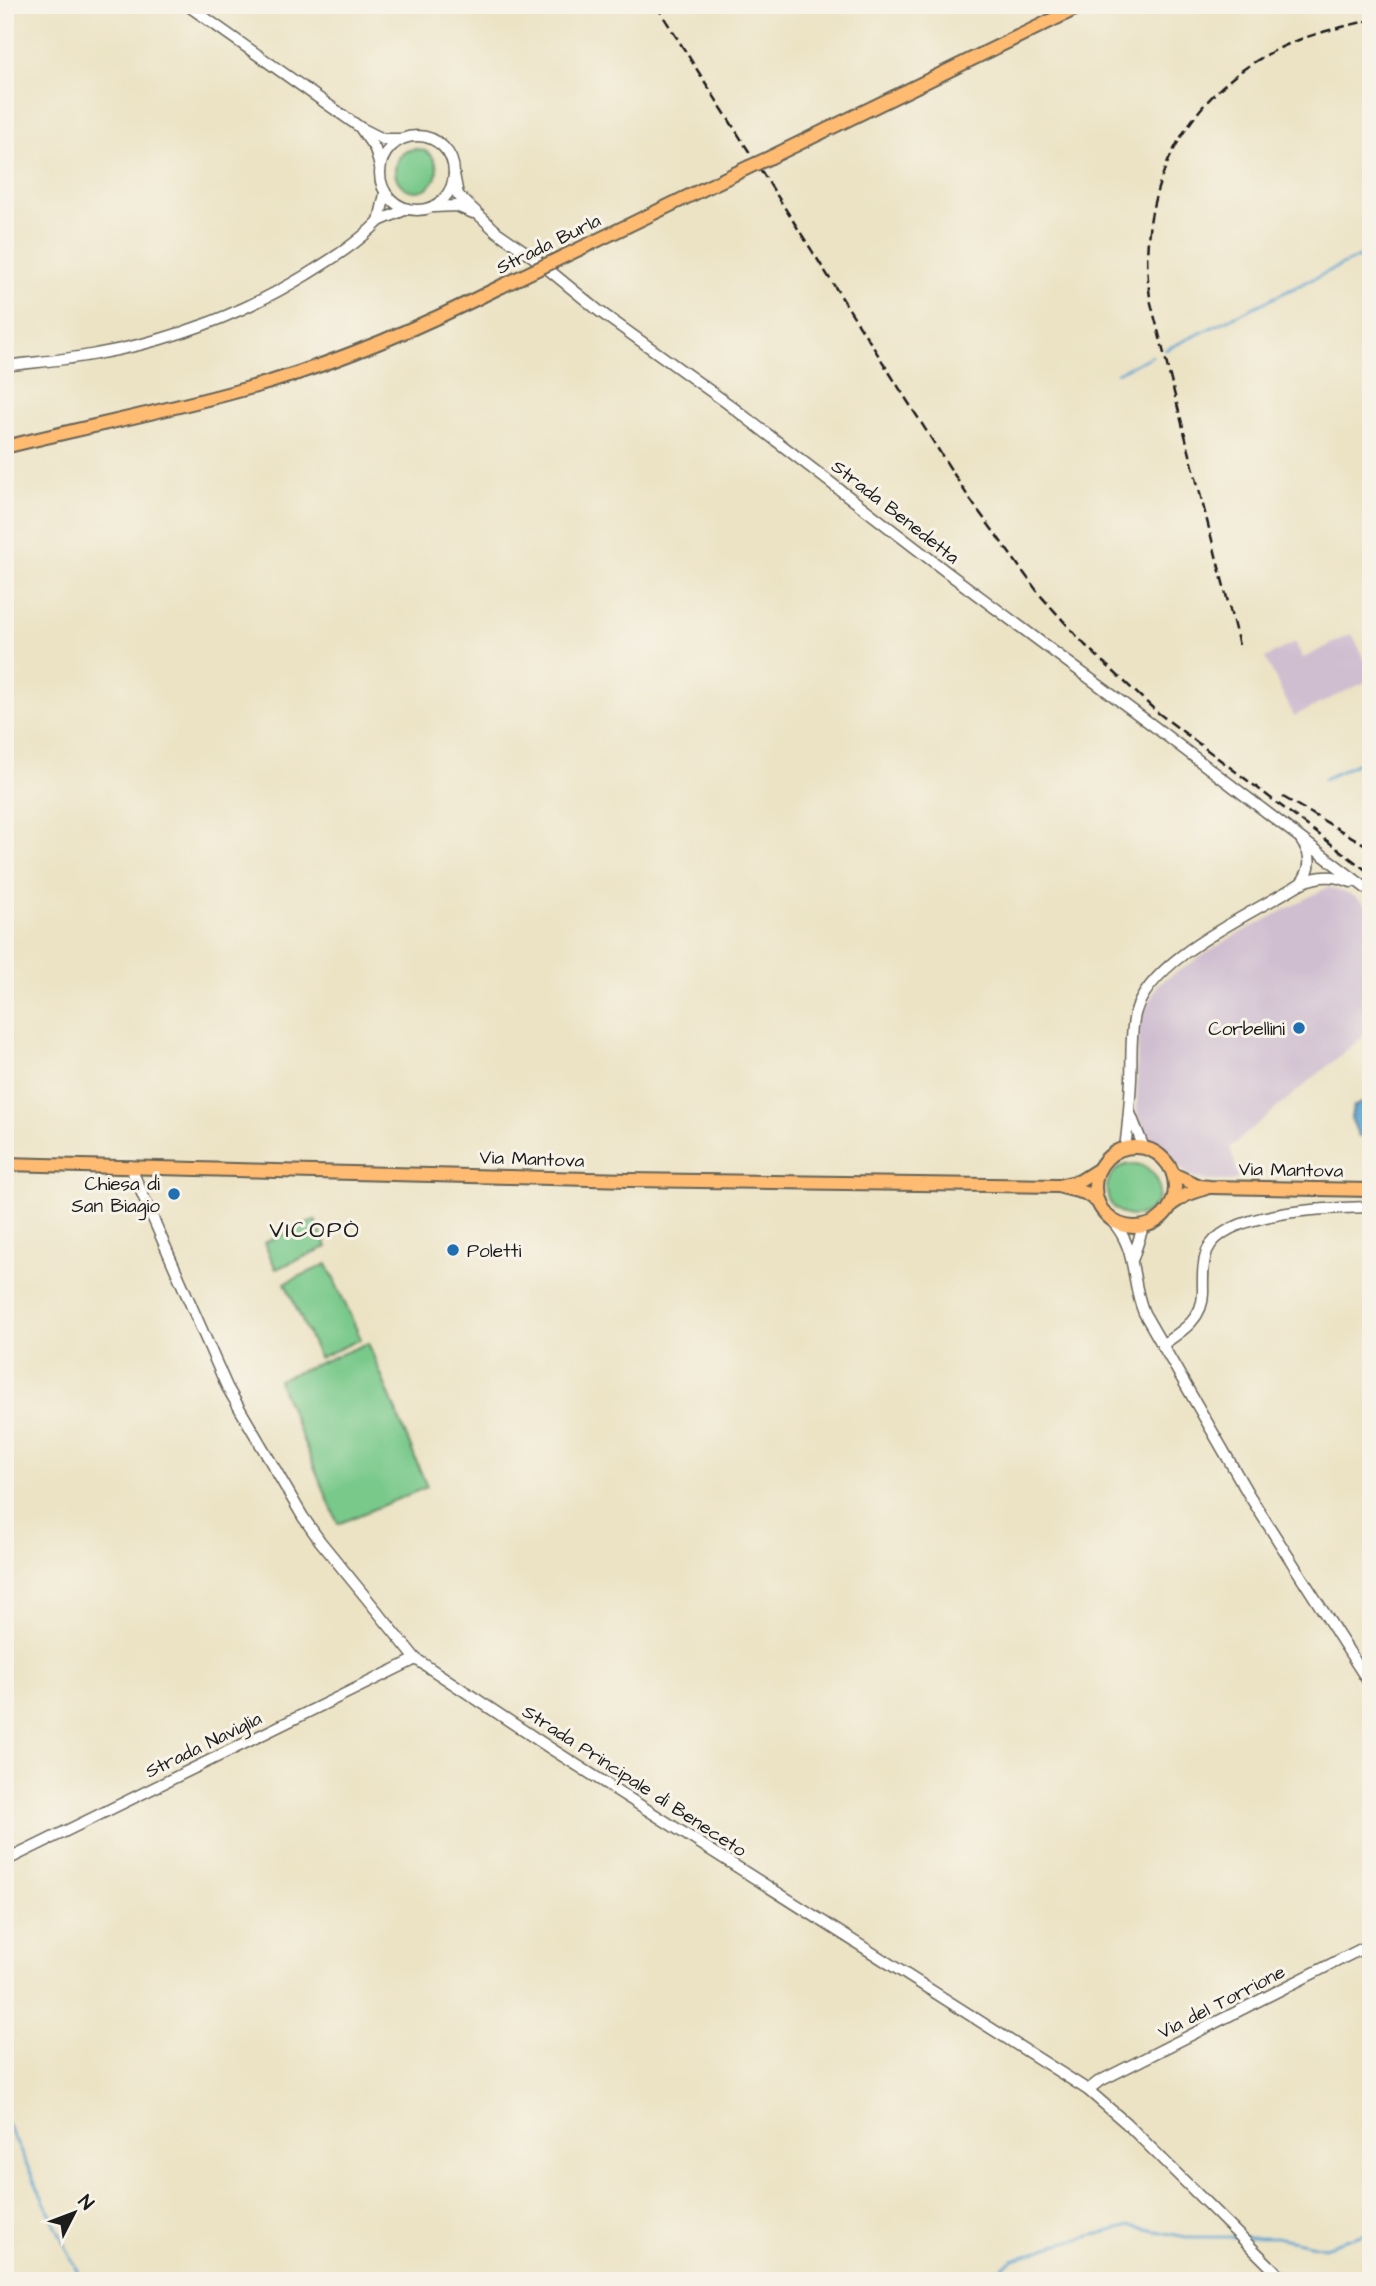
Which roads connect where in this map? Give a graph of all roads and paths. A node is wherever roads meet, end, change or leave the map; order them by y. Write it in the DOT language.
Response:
graph roads {
  1 [pos="187,5"];
  2 [pos="1083,5"];
  3 [pos="361,128"];
  4 [pos="401,139"];
  5 [pos="380,167"];
  6 [pos="454,174"];
  7 [pos="386,194"];
  8 [pos="433,207"];
  9 [pos="407,209"];
  10 [pos="478,215"];
  11 [pos="379,220"];
  12 [pos="5,366"];
  13 [pos="5,447"];
  14 [pos="1295,833"];
  15 [pos="1310,864"];
  16 [pos="1339,868"];
  17 [pos="1327,877"];
  18 [pos="1301,883"];
  19 [pos="1368,890"];
  20 [pos="1129,1112"];
  21 [pos="1144,1148"];
  22 [pos="1125,1149"];
  23 [pos="5,1164"];
  24 [pos="130,1166"];
  25 [pos="1099,1169"];
  26 [pos="1172,1174"];
  27 [pos="1058,1186"];
  28 [pos="1210,1187"];
  29 [pos="1371,1190"];
  30 [pos="1098,1202"];
  31 [pos="1172,1204"];
  32 [pos="1371,1207"];
  33 [pos="1111,1220"];
  34 [pos="1143,1227"];
  35 [pos="1133,1259"];
  36 [pos="1162,1345"];
  37 [pos="416,1659"];
  38 [pos="1371,1686"];
  39 [pos="5,1861"];
  40 [pos="1371,1944"];
  41 [pos="1088,2090"];
  42 [pos="1285,2281"];
  1 -- 3 [label="street, Strada Benedetta"];
  2 -- 13 [label="main road, Strada Burla, bridge"];
  3 -- 4 [label="street, Strada Benedetta"];
  3 -- 5 [label="street, Strada Benedetta"];
  4 -- 5 [label="street"];
  4 -- 6 [label="street, Strada Benedetta"];
  5 -- 7 [label="street, Strada Benedetta"];
  6 -- 8 [label="street"];
  6 -- 10 [label="street, Strada Benedetta"];
  7 -- 9 [label="street"];
  7 -- 11 [label="street"];
  8 -- 9 [label="street, Strada Benedetta"];
  8 -- 10 [label="street, Strada Benedetta"];
  9 -- 11 [label="street, Strada Benedetta"];
  10 -- 14 [label="street, Strada Benedetta"];
  11 -- 12 [label="street"];
  14 -- 15 [label="street, Strada Benedetta"];
  14 -- 16 [label="street, Strada Benedetta"];
  15 -- 16 [label="street, Strada Benedetta"];
  15 -- 17 [label="street, Strada Benedetta"];
  15 -- 18 [label="street"];
  16 -- 19 [label="street, Strada Benedetta"];
  17 -- 18 [label="street, Strada Benedetta"];
  17 -- 19 [label="street, Strada Benedetta"];
  18 -- 20 [label="street, Strada Benedetta"];
  20 -- 21 [label="street, Strada Benedetta"];
  20 -- 22 [label="street, Strada Benedetta"];
  21 -- 22 [label="main road"];
  21 -- 26 [label="main road, Via Mantova"];
  22 -- 25 [label="main road, Via Mantova"];
  23 -- 24 [label="main road, Via Mantova"];
  24 -- 27 [label="main road, Via Mantova"];
  24 -- 37 [label="street, Strada Principale di Beneceto"];
  25 -- 27 [label="main road, Via Mantova"];
  25 -- 30 [label="main road"];
  26 -- 28 [label="main road, Via Mantova"];
  26 -- 31 [label="main road"];
  27 -- 30 [label="main road, Via Mantova"];
  28 -- 29 [label="main road, Via Mantova"];
  28 -- 31 [label="main road, Via Mantova"];
  30 -- 33 [label="main road"];
  31 -- 34 [label="main road, Via Mantova"];
  32 -- 36 [label="street"];
  33 -- 34 [label="main road"];
  33 -- 35 [label="street"];
  34 -- 35 [label="street"];
  35 -- 36 [label="street"];
  36 -- 38 [label="street"];
  37 -- 39 [label="street, Strada Naviglia"];
  37 -- 41 [label="street, Strada Principale di Beneceto"];
  40 -- 41 [label="street, Via del Torrione"];
  41 -- 42 [label="street, Strada Principale di Beneceto"];
}
